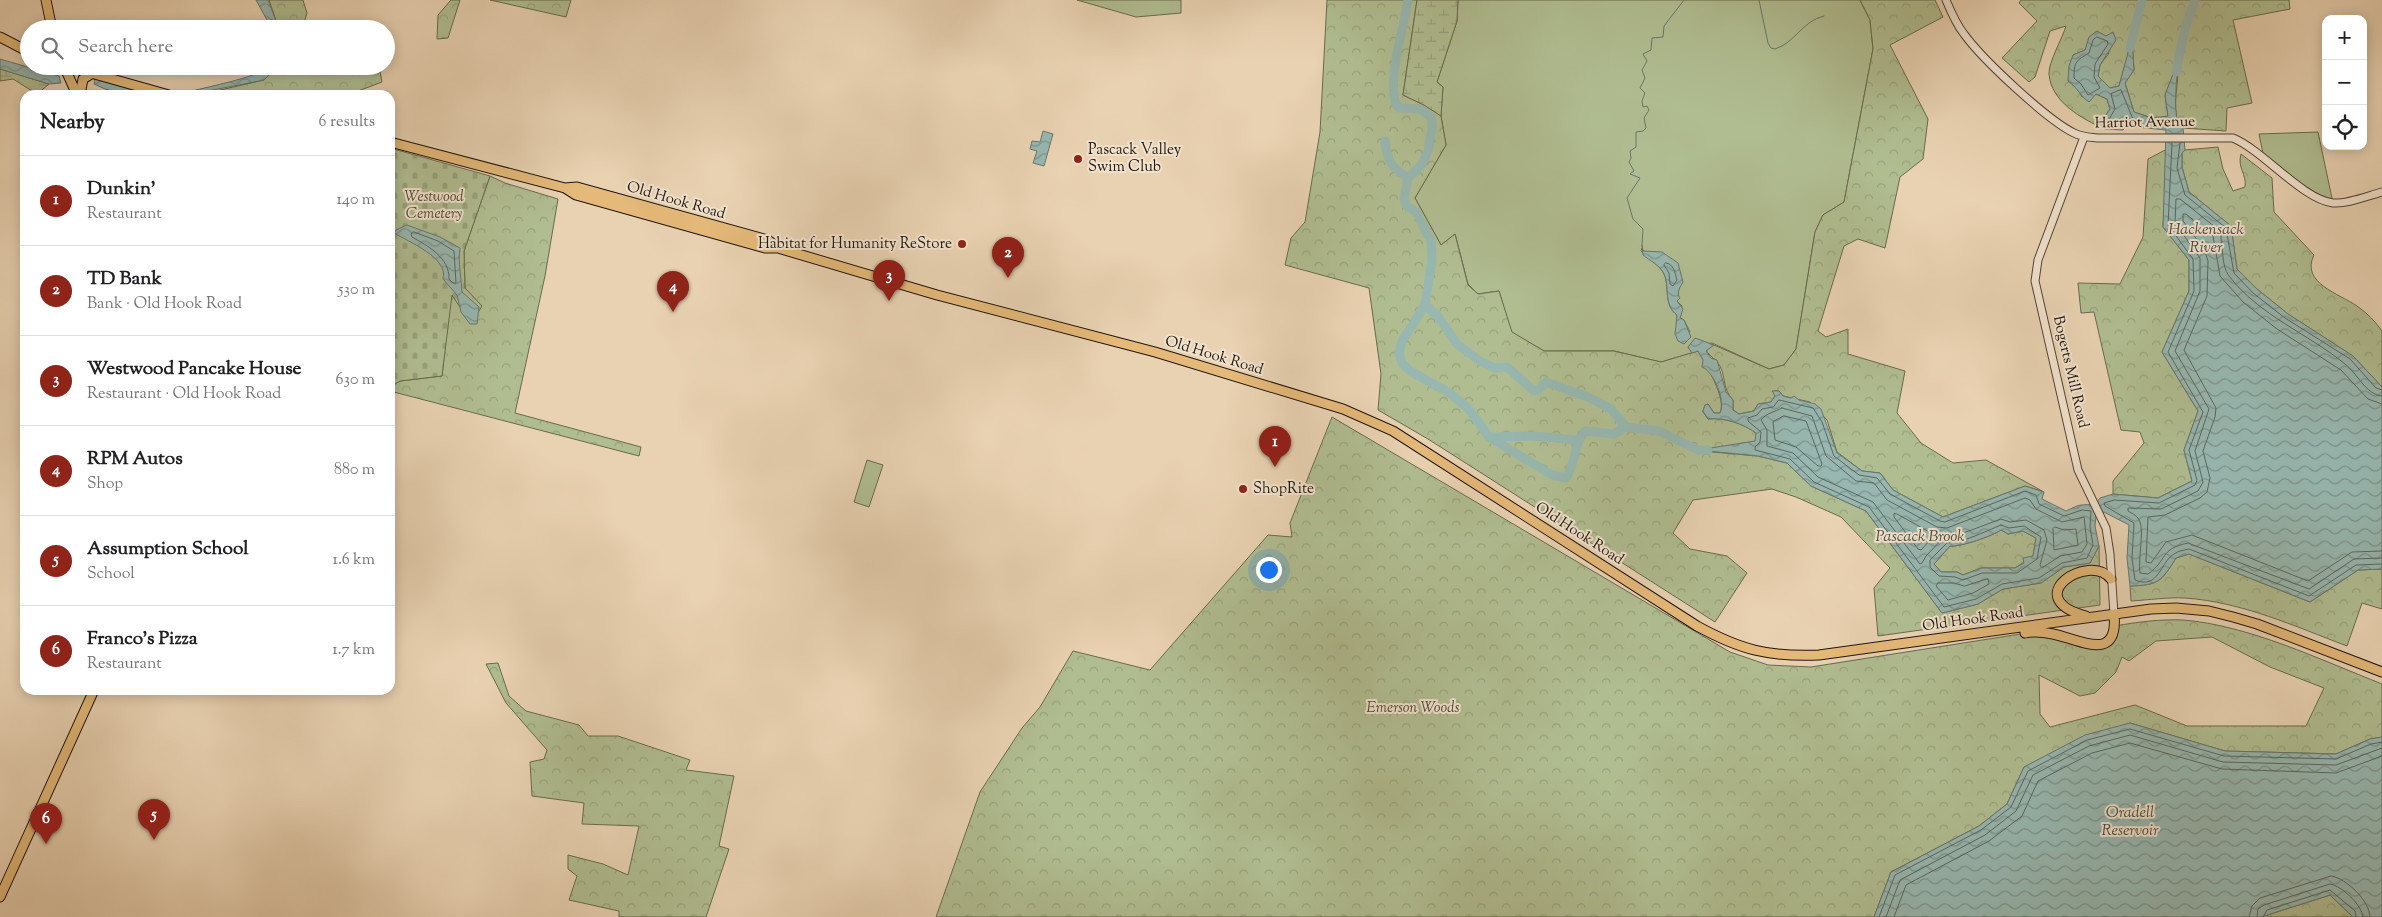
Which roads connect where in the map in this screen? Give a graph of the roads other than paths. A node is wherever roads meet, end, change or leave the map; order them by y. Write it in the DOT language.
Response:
graph roads {
  1 [pos="46,0"];
  2 [pos="1946,0"];
  3 [pos="50,20"];
  4 [pos="0,37"];
  5 [pos="20,47"];
  6 [pos="69,75"];
  7 [pos="89,75"];
  8 [pos="95,75"];
  9 [pos="77,90"];
  10 [pos="80,90"];
  11 [pos="150,90"];
  12 [pos="2084,137"];
  13 [pos="395,143"];
  14 [pos="2382,192"];
  15 [pos="2111,579"];
  16 [pos="2114,614"];
  17 [pos="2092,618"];
  18 [pos="1965,636"];
  19 [pos="2382,672"];
  20 [pos="92,695"];
  21 [pos="0,897"];
  1 -- 3 [label="main road"];
  2 -- 12 [label="street, Harriot Avenue"];
  4 -- 5 [label="main road"];
  6 -- 9 [label="main road"];
  7 -- 10 [label="main road"];
  8 -- 11 [label="main road"];
  12 -- 14 [label="street, Harriot Avenue"];
  12 -- 15 [label="street, Bogerts Mill Road"];
  13 -- 18 [label="main road, Old Hook Road"];
  15 -- 16 [label="street, Bogerts Mill Road"];
  15 -- 17 [label="main road"];
  16 -- 17 [label="main road, Old Hook Road"];
  16 -- 18 [label="main road"];
  16 -- 19 [label="main road, Old Hook Road"];
  17 -- 18 [label="main road, Old Hook Road"];
  20 -- 21 [label="main road"];
}
